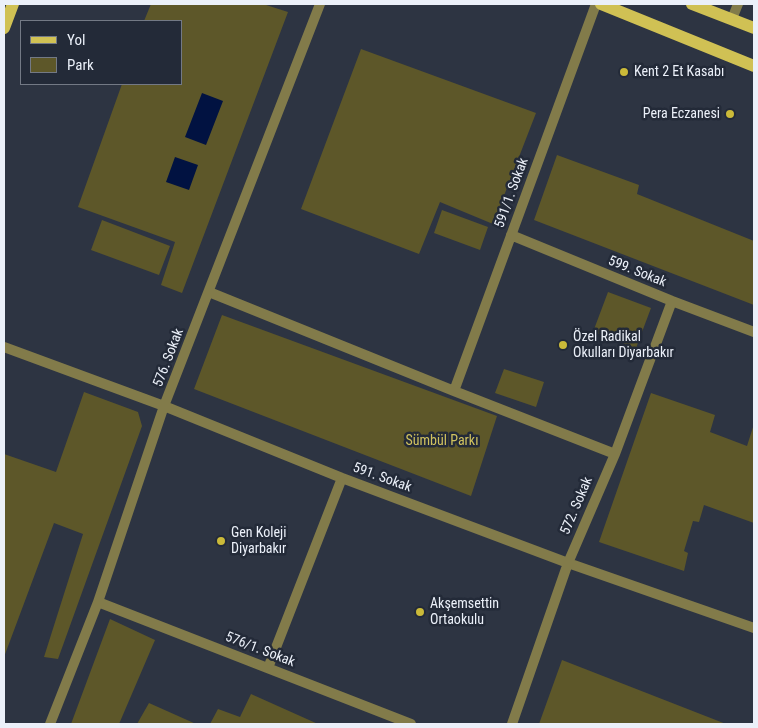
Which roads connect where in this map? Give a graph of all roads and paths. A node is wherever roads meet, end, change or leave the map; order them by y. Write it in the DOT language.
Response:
graph roads {
  1 [pos="13,4"];
  2 [pos="320,4"];
  3 [pos="596,4"];
  4 [pos="601,4"];
  5 [pos="692,4"];
  6 [pos="738,4"];
  7 [pos="732,19"];
  8 [pos="4,28"];
  9 [pos="754,28"];
  10 [pos="754,66"];
  11 [pos="511,235"];
  12 [pos="209,292"];
  13 [pos="672,301"];
  14 [pos="754,332"];
  15 [pos="4,347"];
  16 [pos="454,391"];
  17 [pos="164,406"];
  18 [pos="615,454"];
  19 [pos="342,478"];
  20 [pos="568,563"];
  21 [pos="98,602"];
  22 [pos="754,628"];
  23 [pos="268,668"];
  24 [pos="50,724"];
  25 [pos="411,724"];
  26 [pos="512,724"];
  1 -- 8 [label="main road"];
  2 -- 12 [label="street, 576. Sokak"];
  3 -- 11 [label="street, 591/1. Sokak"];
  4 -- 10 [label="main road"];
  5 -- 7 [label="main road"];
  6 -- 7 [label="street"];
  7 -- 9 [label="main road"];
  11 -- 13 [label="street, 599. Sokak"];
  11 -- 16 [label="street, 591/1. Sokak"];
  12 -- 16 [label="street"];
  12 -- 17 [label="street, 576. Sokak"];
  13 -- 14 [label="street, 599. Sokak"];
  13 -- 18 [label="street, 572. Sokak"];
  15 -- 17 [label="street, 591. Sokak"];
  16 -- 18 [label="street"];
  17 -- 19 [label="street, 591. Sokak"];
  17 -- 21 [label="street, 576. Sokak"];
  18 -- 20 [label="street, 572. Sokak"];
  19 -- 20 [label="street, 591. Sokak"];
  19 -- 23 [label="street"];
  20 -- 22 [label="street, 591. Sokak"];
  20 -- 26 [label="street, 572. Sokak"];
  21 -- 23 [label="street, 576/1. Sokak"];
  21 -- 24 [label="street, 576. Sokak"];
  23 -- 25 [label="street, 576/1. Sokak"];
}
